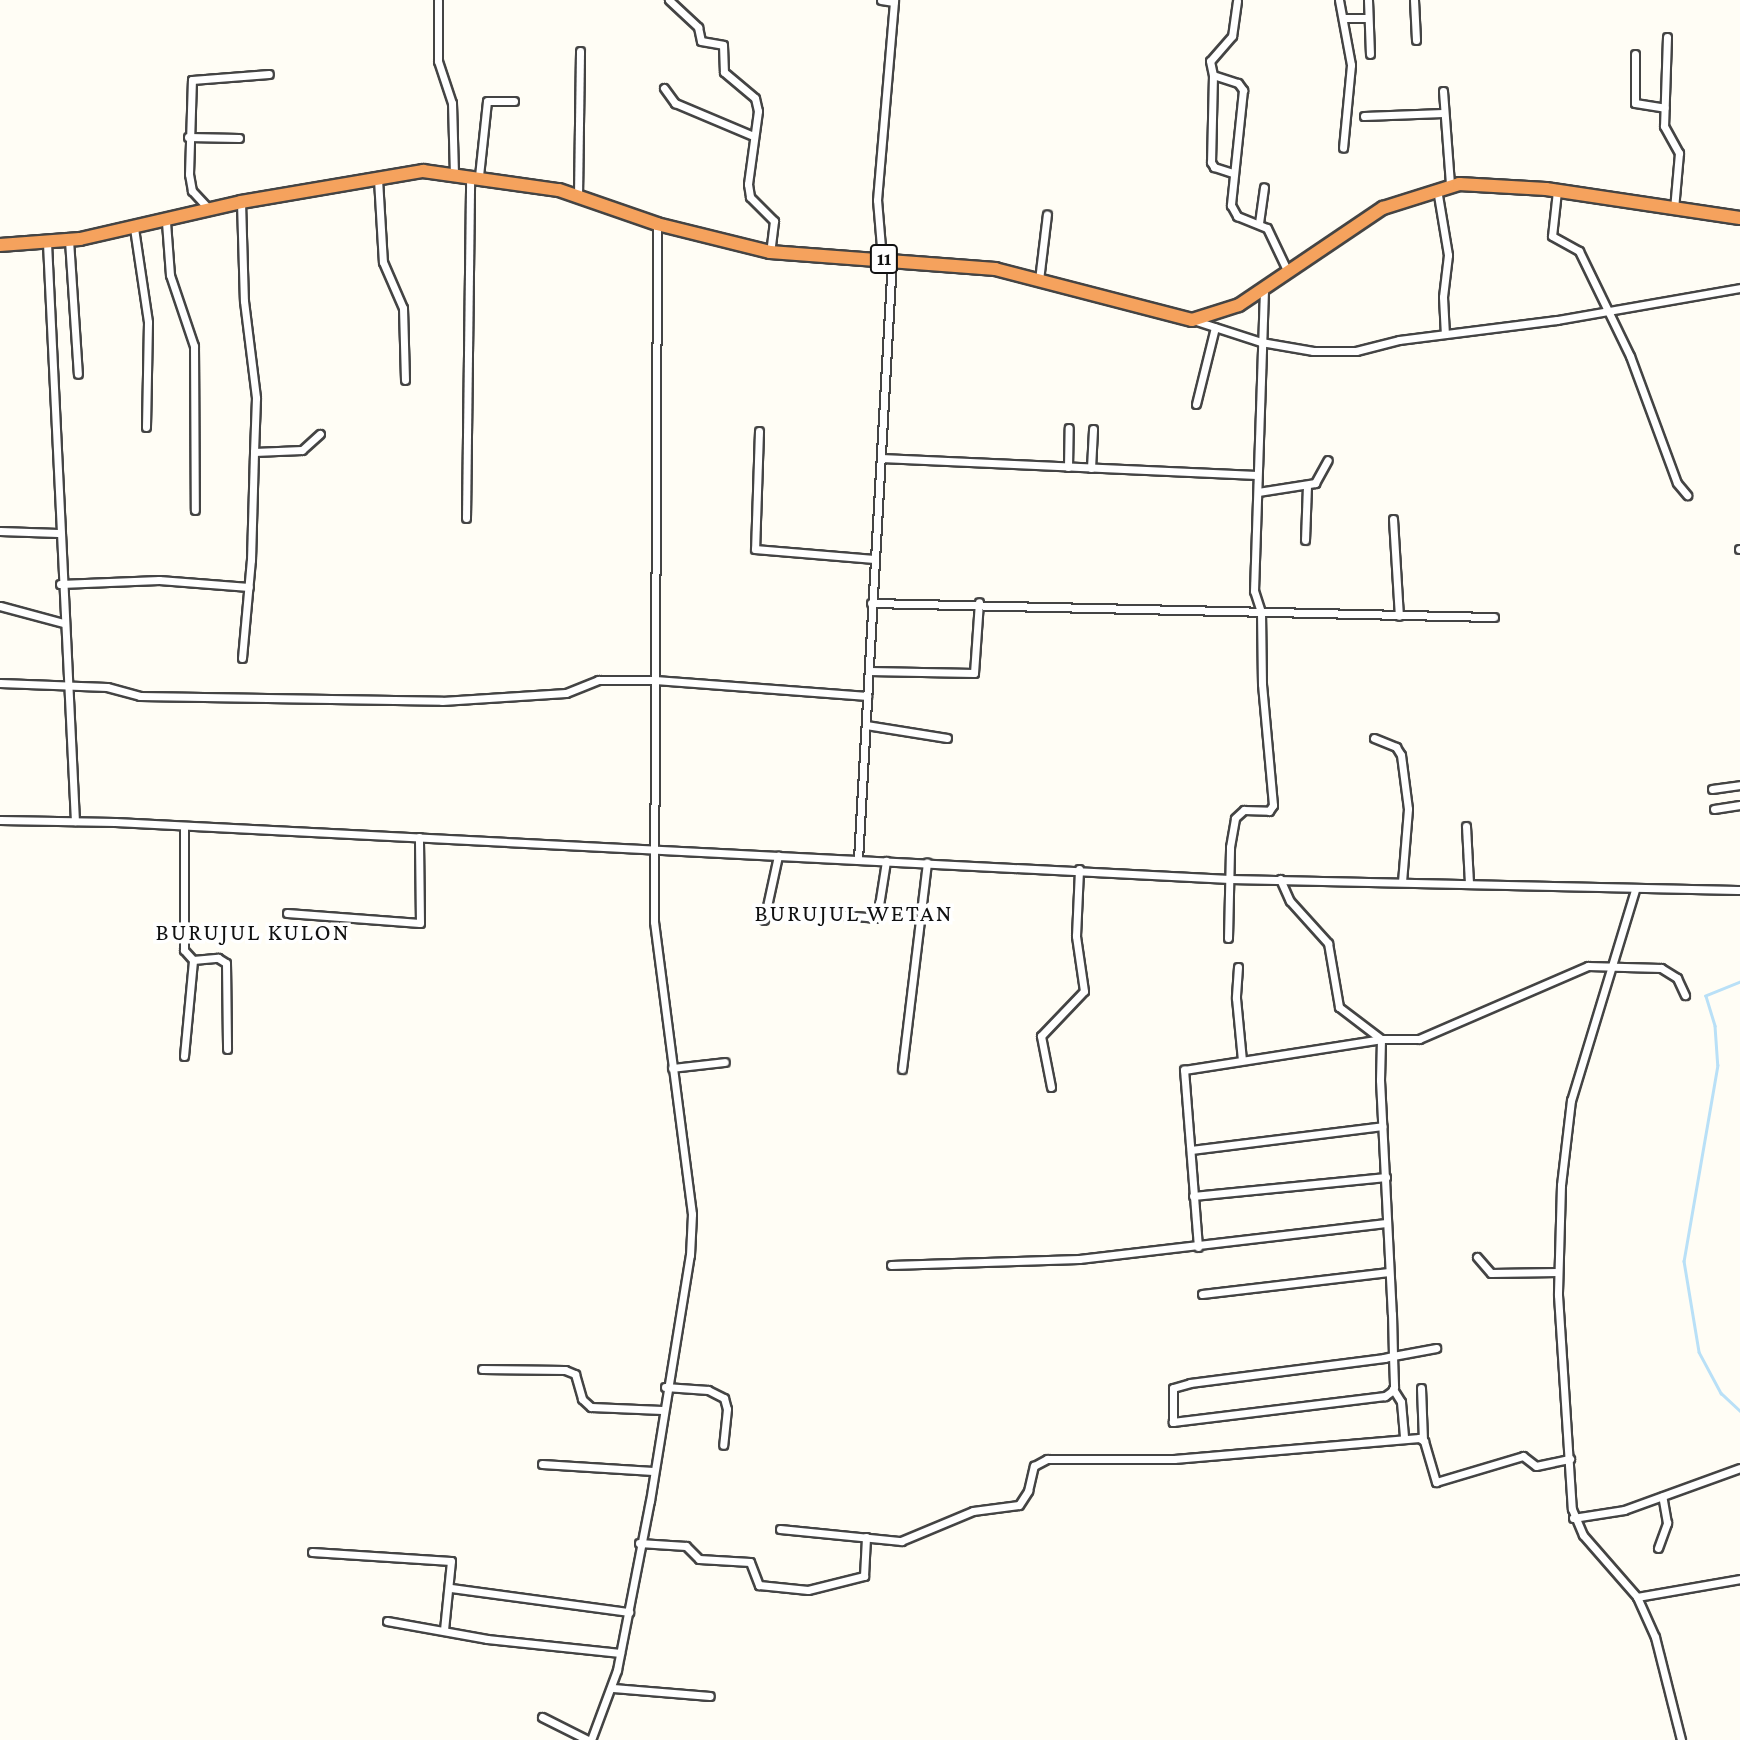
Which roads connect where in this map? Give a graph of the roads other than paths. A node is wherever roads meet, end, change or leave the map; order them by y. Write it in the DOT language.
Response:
graph roads {
  1 [pos="438,0"];
  2 [pos="669,0"];
  3 [pos="881,0"];
  4 [pos="1339,0"];
  5 [pos="1368,0"];
  6 [pos="1414,0"];
  7 [pos="894,1"];
  8 [pos="1237,1"];
  9 [pos="1345,18"];
  10 [pos="1367,18"];
  11 [pos="1667,37"];
  12 [pos="1416,40"];
  13 [pos="580,51"];
  14 [pos="1370,54"];
  15 [pos="1636,54"];
  16 [pos="269,74"];
  17 [pos="1213,75"];
  18 [pos="664,88"];
  19 [pos="1443,91"];
  20 [pos="514,101"];
  21 [pos="1665,108"];
  22 [pos="1443,113"];
  23 [pos="1364,116"];
  24 [pos="753,136"];
  25 [pos="188,137"];
  26 [pos="239,138"];
  27 [pos="1343,148"];
  28 [pos="1233,173"];
  29 [pos="454,174"];
  30 [pos="475,176"];
  31 [pos="379,179"];
  32 [pos="1450,185"];
  33 [pos="1264,187"];
  34 [pos="1437,188"];
  35 [pos="1558,191"];
  36 [pos="578,196"];
  37 [pos="242,202"];
  38 [pos="1674,208"];
  39 [pos="209,209"];
  40 [pos="1047,214"];
  41 [pos="1740,218"];
  42 [pos="166,222"];
  43 [pos="1259,223"];
  44 [pos="657,225"];
  45 [pos="134,228"];
  46 [pos="69,240"];
  47 [pos="47,243"];
  48 [pos="0,245"];
  49 [pos="770,252"];
  50 [pos="887,259"];
  51 [pos="1287,270"];
  52 [pos="1040,280"];
  53 [pos="1264,288"];
  54 [pos="1740,288"];
  55 [pos="1606,310"];
  56 [pos="1192,320"];
  57 [pos="1214,327"];
  58 [pos="1445,332"];
  59 [pos="1261,342"];
  60 [pos="78,374"];
  61 [pos="405,380"];
  62 [pos="1196,404"];
  63 [pos="146,427"];
  64 [pos="1069,428"];
  65 [pos="1093,429"];
  66 [pos="759,431"];
  67 [pos="320,434"];
  68 [pos="254,452"];
  69 [pos="881,458"];
  70 [pos="1328,460"];
  71 [pos="1068,467"];
  72 [pos="1091,468"];
  73 [pos="1257,475"];
  74 [pos="1307,486"];
  75 [pos="1258,492"];
  76 [pos="1687,495"];
  77 [pos="195,510"];
  78 [pos="466,518"];
  79 [pos="1393,519"];
  80 [pos="0,531"];
  81 [pos="58,533"];
  82 [pos="1305,540"];
  83 [pos="874,559"];
  84 [pos="61,584"];
  85 [pos="249,587"];
  86 [pos="979,602"];
  87 [pos="871,603"];
  88 [pos="0,606"];
  89 [pos="1261,612"];
  90 [pos="1399,616"];
  91 [pos="1494,617"];
  92 [pos="63,623"];
  93 [pos="242,658"];
  94 [pos="869,671"];
  95 [pos="655,680"];
  96 [pos="0,683"];
  97 [pos="66,686"];
  98 [pos="867,696"];
  99 [pos="866,725"];
  100 [pos="947,738"];
  101 [pos="1374,738"];
  102 [pos="1740,785"];
  103 [pos="1712,789"];
  104 [pos="1740,805"];
  105 [pos="1714,809"];
  106 [pos="0,820"];
  107 [pos="75,821"];
  108 [pos="1466,825"];
  109 [pos="184,829"];
  110 [pos="419,837"];
  111 [pos="656,849"];
  112 [pos="778,856"];
  113 [pos="858,860"];
  114 [pos="886,861"];
  115 [pos="927,863"];
  116 [pos="1079,869"];
  117 [pos="1280,878"];
  118 [pos="1230,879"];
  119 [pos="1402,883"];
  120 [pos="1469,884"];
  121 [pos="1635,890"];
  122 [pos="1740,890"];
  123 [pos="287,913"];
  124 [pos="834,914"];
  125 [pos="764,920"];
  126 [pos="1228,938"];
  127 [pos="193,960"];
  128 [pos="1613,964"];
  129 [pos="1238,967"];
  130 [pos="1685,995"];
  131 [pos="1381,1040"];
  132 [pos="227,1049"];
  133 [pos="184,1056"];
  134 [pos="1242,1060"];
  135 [pos="725,1062"];
  136 [pos="672,1068"];
  137 [pos="902,1069"];
  138 [pos="1051,1087"];
  139 [pos="1383,1126"];
  140 [pos="1191,1150"];
  141 [pos="1386,1177"];
  142 [pos="1194,1196"];
  143 [pos="1386,1223"];
  144 [pos="1198,1247"];
  145 [pos="1477,1256"];
  146 [pos="891,1265"];
  147 [pos="1389,1272"];
  148 [pos="1558,1272"];
  149 [pos="1202,1294"];
  150 [pos="1436,1349"];
  151 [pos="1393,1356"];
  152 [pos="482,1369"];
  153 [pos="665,1387"];
  154 [pos="1420,1388"];
  155 [pos="1393,1389"];
  156 [pos="662,1410"];
  157 [pos="1404,1439"];
  158 [pos="1423,1440"];
  159 [pos="723,1445"];
  160 [pos="1570,1459"];
  161 [pos="542,1464"];
  162 [pos="1740,1468"];
  163 [pos="653,1471"];
  164 [pos="1662,1496"];
  165 [pos="1573,1518"];
  166 [pos="780,1529"];
  167 [pos="866,1537"];
  168 [pos="639,1543"];
  169 [pos="1658,1548"];
  170 [pos="312,1552"];
  171 [pos="1740,1578"];
  172 [pos="451,1588"];
  173 [pos="1636,1597"];
  174 [pos="629,1612"];
  175 [pos="387,1622"];
  176 [pos="444,1630"];
  177 [pos="620,1653"];
  178 [pos="612,1688"];
  179 [pos="710,1696"];
  180 [pos="542,1717"];
  181 [pos="590,1740"];
  182 [pos="1681,1740"];
  1 -- 29 [label="street"];
  2 -- 24 [label="street"];
  3 -- 7 [label="street"];
  4 -- 9 [label="street"];
  5 -- 10 [label="street"];
  6 -- 12 [label="street"];
  7 -- 50 [label="street"];
  8 -- 17 [label="street"];
  9 -- 10 [label="street"];
  9 -- 27 [label="street"];
  10 -- 14 [label="street"];
  11 -- 21 [label="street"];
  13 -- 36 [label="street"];
  15 -- 21 [label="street"];
  16 -- 25 [label="street"];
  17 -- 28 [label="street"];
  17 -- 28 [label="street"];
  18 -- 24 [label="street"];
  19 -- 22 [label="street"];
  20 -- 30 [label="street"];
  21 -- 38 [label="street"];
  22 -- 23 [label="street"];
  22 -- 32 [label="street"];
  24 -- 49 [label="street"];
  25 -- 26 [label="street"];
  25 -- 39 [label="street"];
  28 -- 43 [label="street"];
  29 -- 30 [label="highway, 11"];
  29 -- 31 [label="highway, 11"];
  30 -- 36 [label="highway, 11"];
  30 -- 78 [label="street"];
  31 -- 37 [label="highway, 11"];
  31 -- 61 [label="street"];
  32 -- 34 [label="highway, 11"];
  32 -- 35 [label="highway, 11"];
  33 -- 43 [label="street"];
  34 -- 51 [label="highway, 11"];
  34 -- 58 [label="street"];
  35 -- 38 [label="highway, 11"];
  35 -- 55 [label="street"];
  36 -- 44 [label="highway, 11"];
  37 -- 39 [label="highway, 11"];
  37 -- 68 [label="street"];
  38 -- 41 [label="highway, 11"];
  39 -- 42 [label="highway, 11"];
  40 -- 52 [label="street"];
  42 -- 45 [label="highway, 11"];
  42 -- 77 [label="street"];
  43 -- 51 [label="street"];
  44 -- 49 [label="highway, 11"];
  44 -- 95 [label="street"];
  45 -- 46 [label="highway, 11"];
  45 -- 63 [label="street"];
  46 -- 47 [label="highway, 11"];
  46 -- 60 [label="street"];
  47 -- 48 [label="highway, 11"];
  47 -- 81 [label="street"];
  49 -- 50 [label="highway, 11"];
  50 -- 52 [label="highway, 11"];
  50 -- 69 [label="street"];
  51 -- 53 [label="highway, 11"];
  52 -- 56 [label="highway, 11"];
  53 -- 56 [label="highway, 11"];
  53 -- 59 [label="street"];
  54 -- 55 [label="street"];
  55 -- 58 [label="street"];
  55 -- 76 [label="street"];
  56 -- 57 [label="street"];
  57 -- 59 [label="street"];
  57 -- 62 [label="street"];
  58 -- 59 [label="street"];
  59 -- 73 [label="street"];
  64 -- 71 [label="street"];
  65 -- 72 [label="street"];
  66 -- 83 [label="street"];
  67 -- 68 [label="street"];
  68 -- 85 [label="street"];
  69 -- 71 [label="street"];
  69 -- 83 [label="street"];
  70 -- 74 [label="street"];
  71 -- 72 [label="street"];
  72 -- 73 [label="street"];
  73 -- 75 [label="street"];
  74 -- 75 [label="street"];
  74 -- 82 [label="street"];
  75 -- 89 [label="street"];
  79 -- 90 [label="street"];
  80 -- 81 [label="street"];
  81 -- 84 [label="street"];
  83 -- 87 [label="street"];
  84 -- 85 [label="street"];
  84 -- 92 [label="street"];
  85 -- 93 [label="street"];
  86 -- 87 [label="street"];
  86 -- 89 [label="street"];
  86 -- 94 [label="street"];
  87 -- 94 [label="street"];
  88 -- 92 [label="street"];
  89 -- 90 [label="street"];
  89 -- 118 [label="street"];
  90 -- 91 [label="street"];
  92 -- 97 [label="street"];
  94 -- 98 [label="street"];
  95 -- 97 [label="street"];
  95 -- 98 [label="street"];
  95 -- 111 [label="street"];
  96 -- 97 [label="street"];
  97 -- 107 [label="street"];
  98 -- 99 [label="street"];
  99 -- 100 [label="street"];
  99 -- 113 [label="street"];
  101 -- 119 [label="street"];
  102 -- 103 [label="street"];
  104 -- 105 [label="street"];
  106 -- 107 [label="street"];
  107 -- 109 [label="street"];
  108 -- 120 [label="street"];
  109 -- 110 [label="street"];
  109 -- 127 [label="street"];
  110 -- 111 [label="street"];
  110 -- 123 [label="street"];
  111 -- 112 [label="street"];
  111 -- 136 [label="street"];
  112 -- 113 [label="street"];
  112 -- 125 [label="street"];
  113 -- 114 [label="street"];
  114 -- 115 [label="street"];
  114 -- 124 [label="street"];
  115 -- 116 [label="street"];
  115 -- 137 [label="street"];
  116 -- 118 [label="street"];
  116 -- 138 [label="street"];
  117 -- 118 [label="street"];
  117 -- 119 [label="street"];
  117 -- 131 [label="street"];
  118 -- 126 [label="street"];
  119 -- 120 [label="street"];
  120 -- 121 [label="street"];
  121 -- 122 [label="street"];
  121 -- 128 [label="street"];
  127 -- 132 [label="street"];
  127 -- 133 [label="street"];
  128 -- 130 [label="street"];
  128 -- 131 [label="street"];
  128 -- 148 [label="street"];
  129 -- 134 [label="street"];
  131 -- 134 [label="street"];
  131 -- 139 [label="street"];
  134 -- 140 [label="street"];
  135 -- 136 [label="street"];
  136 -- 153 [label="street"];
  139 -- 140 [label="street"];
  139 -- 141 [label="street"];
  140 -- 142 [label="street"];
  141 -- 142 [label="street"];
  141 -- 143 [label="street"];
  142 -- 144 [label="street"];
  143 -- 144 [label="street"];
  143 -- 147 [label="street"];
  144 -- 146 [label="street"];
  145 -- 148 [label="street"];
  147 -- 149 [label="street"];
  147 -- 151 [label="street"];
  148 -- 160 [label="street"];
  150 -- 151 [label="street"];
  151 -- 155 [label="street"];
  151 -- 155 [label="street"];
  152 -- 156 [label="street"];
  153 -- 156 [label="street"];
  153 -- 159 [label="street"];
  154 -- 158 [label="street"];
  155 -- 157 [label="street"];
  156 -- 163 [label="street"];
  157 -- 158 [label="street"];
  157 -- 167 [label="street"];
  158 -- 160 [label="street"];
  160 -- 165 [label="street"];
  161 -- 163 [label="street"];
  162 -- 164 [label="street"];
  163 -- 168 [label="street"];
  164 -- 165 [label="street"];
  164 -- 169 [label="street"];
  165 -- 173 [label="street"];
  166 -- 167 [label="street"];
  167 -- 168 [label="street"];
  168 -- 174 [label="street"];
  170 -- 172 [label="street"];
  171 -- 173 [label="street"];
  172 -- 174 [label="street"];
  172 -- 176 [label="street"];
  173 -- 182 [label="street"];
  174 -- 177 [label="street"];
  175 -- 176 [label="street"];
  176 -- 177 [label="street"];
  177 -- 178 [label="street"];
  178 -- 179 [label="street"];
  178 -- 181 [label="street"];
  180 -- 181 [label="street"];
}
